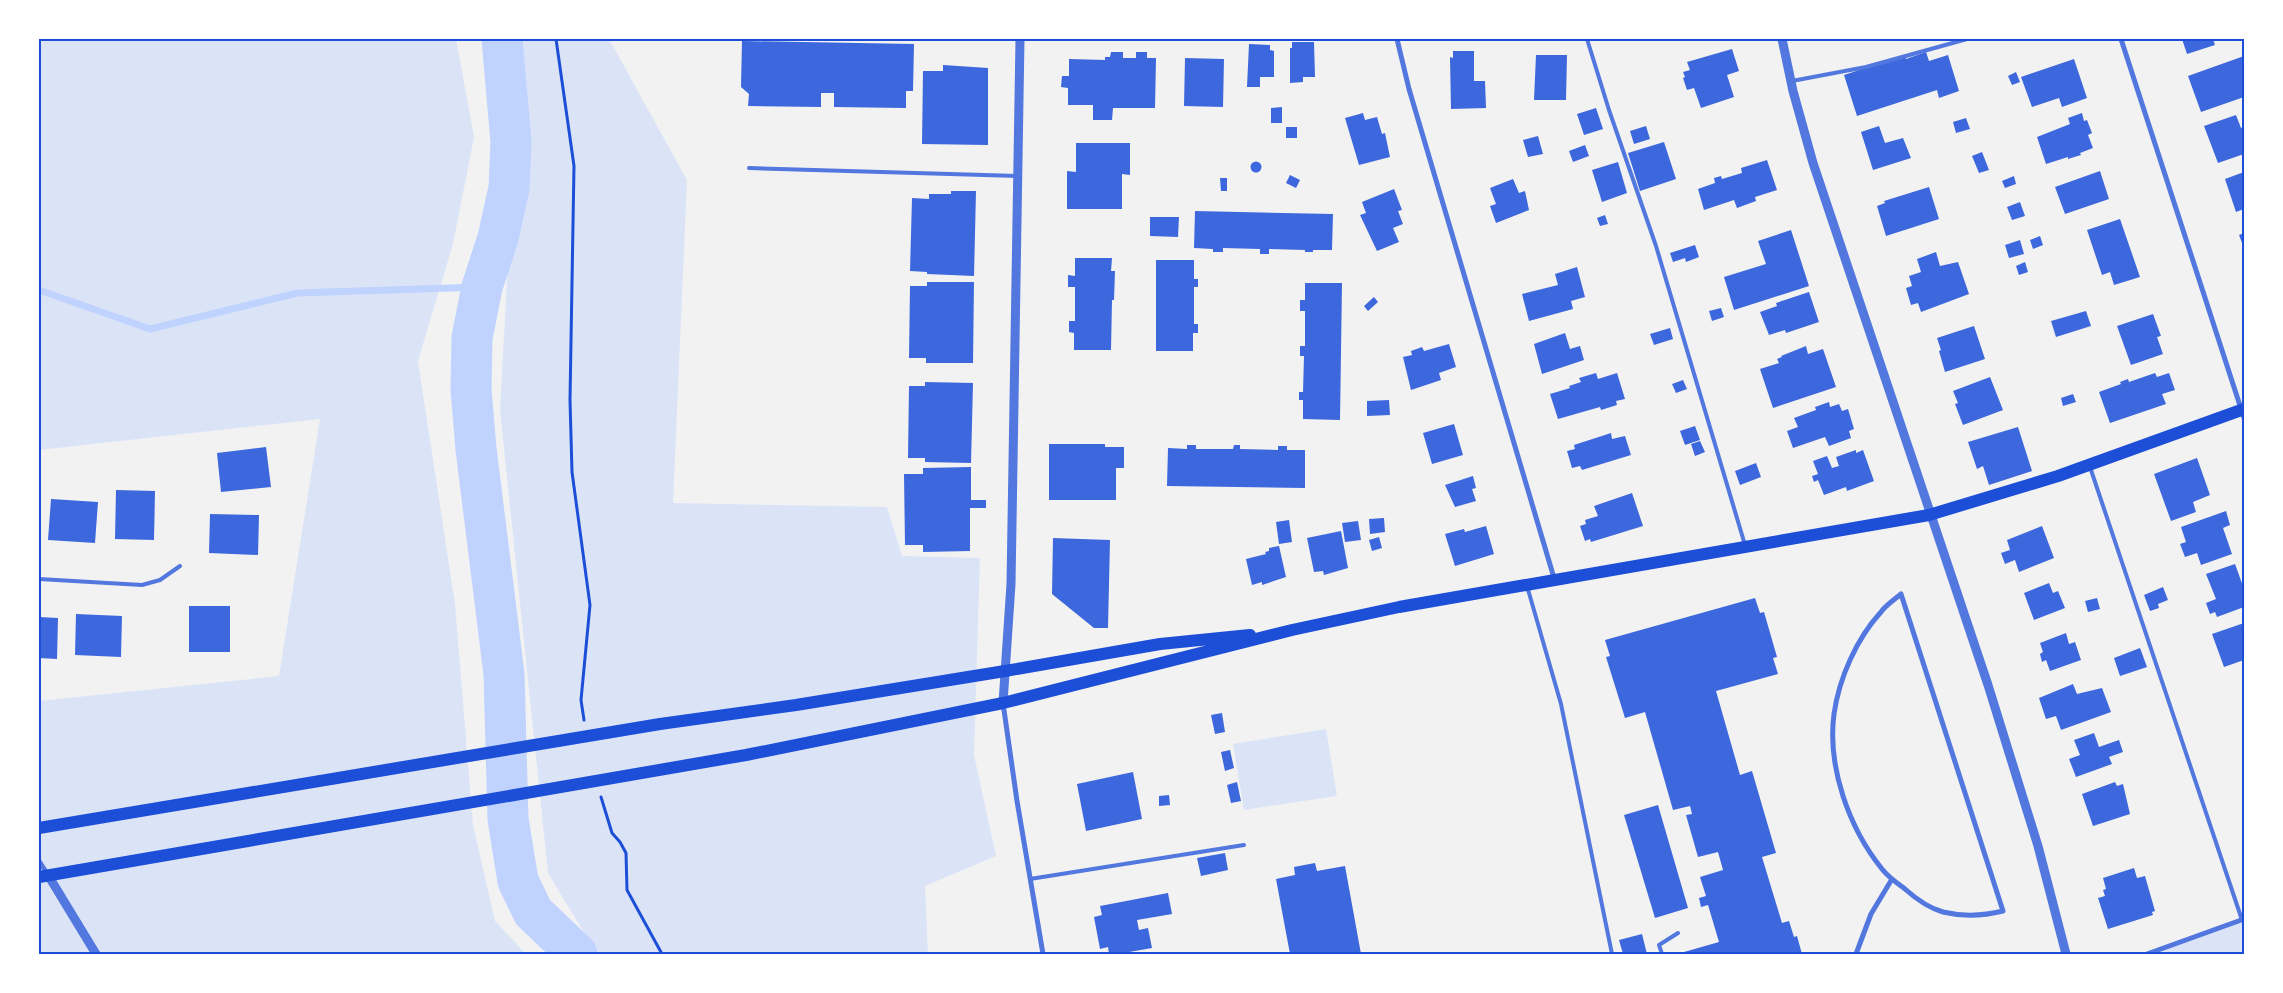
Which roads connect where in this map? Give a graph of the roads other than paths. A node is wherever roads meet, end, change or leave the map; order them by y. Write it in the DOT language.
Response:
graph roads {
  1 [pos="1020,39"];
  2 [pos="1398,39"];
  3 [pos="1587,39"];
  4 [pos="1782,39"];
  5 [pos="1967,39"];
  6 [pos="2121,39"];
  7 [pos="1791,81"];
  8 [pos="749,168"];
  9 [pos="1018,176"];
  10 [pos="2243,412"];
  11 [pos="2090,465"];
  12 [pos="1929,515"];
  13 [pos="1745,548"];
  14 [pos="180,566"];
  15 [pos="39,579"];
  16 [pos="1555,582"];
  17 [pos="1526,586"];
  18 [pos="1292,630"];
  19 [pos="1006,671"];
  20 [pos="1003,703"];
  21 [pos="39,828"];
  22 [pos="1244,845"];
  23 [pos="39,861"];
  24 [pos="43,876"];
  25 [pos="1030,879"];
  26 [pos="1892,879"];
  27 [pos="2243,920"];
  28 [pos="1678,933"];
  29 [pos="96,954"];
  30 [pos="1043,954"];
  31 [pos="1612,954"];
  32 [pos="1662,954"];
  33 [pos="1856,954"];
  34 [pos="2066,954"];
  35 [pos="2147,954"];
  1 -- 9 [label="street"];
  2 -- 16 [label="street"];
  3 -- 13 [label="lane"];
  4 -- 7 [label="street"];
  5 -- 7 [label="lane"];
  6 -- 10 [label="street"];
  7 -- 12 [label="street"];
  8 -- 9 [label="lane"];
  9 -- 19 [label="street"];
  10 -- 11 [label="main road"];
  11 -- 12 [label="main road"];
  11 -- 27 [label="lane"];
  12 -- 13 [label="main road"];
  12 -- 34 [label="street"];
  13 -- 16 [label="main road"];
  14 -- 15 [label="lane"];
  16 -- 17 [label="main road"];
  17 -- 18 [label="main road"];
  17 -- 31 [label="lane"];
  18 -- 19 [label="main road"];
  18 -- 20 [label="main road"];
  19 -- 20 [label="street"];
  19 -- 21 [label="main road"];
  20 -- 24 [label="main road"];
  20 -- 25 [label="street"];
  22 -- 25 [label="lane"];
  23 -- 24 [label="street"];
  24 -- 29 [label="street"];
  25 -- 30 [label="street"];
  26 -- 26 [label="street"];
  26 -- 33 [label="street"];
  27 -- 35 [label="street"];
  28 -- 32 [label="lane"];
}
